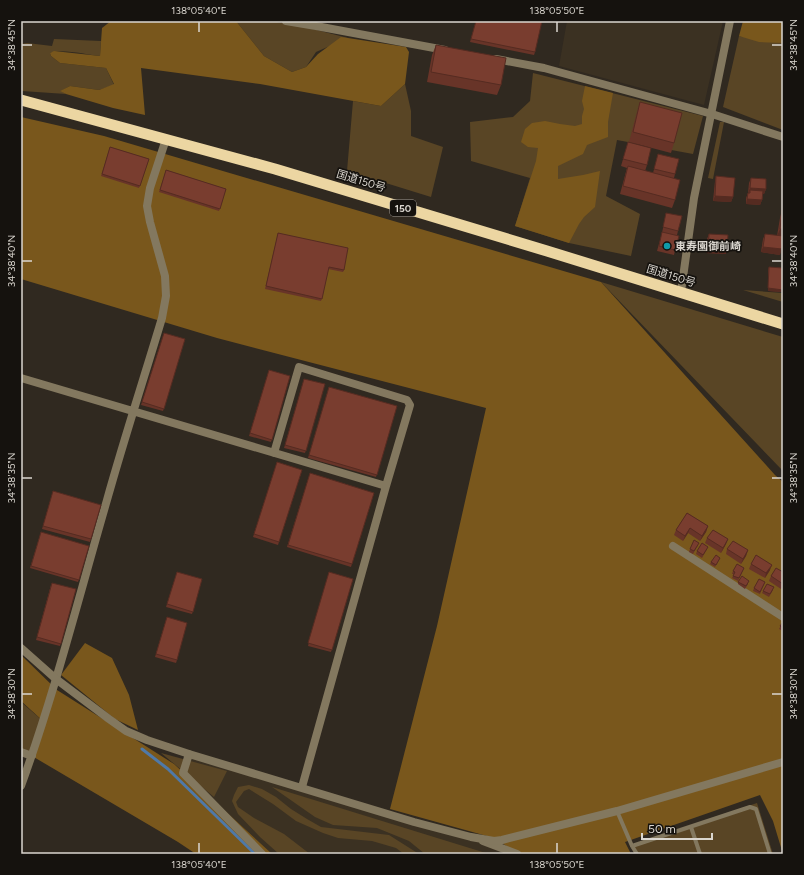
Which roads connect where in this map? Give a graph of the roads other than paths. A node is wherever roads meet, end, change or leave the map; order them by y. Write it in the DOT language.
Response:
graph roads {
  1 [pos="286,21"];
  2 [pos="730,21"];
  3 [pos="452,51"];
  4 [pos="490,58"];
  5 [pos="21,100"];
  6 [pos="712,114"];
  7 [pos="783,136"];
  8 [pos="166,139"];
  9 [pos="681,292"];
  10 [pos="783,324"];
  11 [pos="21,378"];
  12 [pos="133,411"];
  13 [pos="274,452"];
  14 [pos="386,486"];
  15 [pos="673,546"];
  16 [pos="783,617"];
  17 [pos="21,648"];
  18 [pos="56,679"];
  19 [pos="21,752"];
  20 [pos="189,754"];
  21 [pos="32,756"];
  22 [pos="783,762"];
  23 [pos="21,786"];
  24 [pos="302,787"];
  25 [pos="617,811"];
  26 [pos="691,827"];
  27 [pos="471,837"];
  28 [pos="632,846"];
  29 [pos="262,854"];
  30 [pos="517,854"];
  31 [pos="637,854"];
  32 [pos="700,854"];
  33 [pos="770,854"];
  1 -- 3 [label="street"];
  2 -- 6 [label="street"];
  4 -- 6 [label="street"];
  5 -- 8 [label="highway, 国道150号 / 150"];
  6 -- 7 [label="street"];
  6 -- 9 [label="street"];
  8 -- 9 [label="highway, 国道150号 / 150"];
  8 -- 12 [label="street"];
  9 -- 10 [label="highway, 国道150号 / 150"];
  11 -- 12 [label="street"];
  12 -- 13 [label="street"];
  12 -- 18 [label="street"];
  13 -- 14 [label="street"];
  13 -- 14 [label="street"];
  14 -- 24 [label="street"];
  15 -- 16 [label="street"];
  17 -- 18 [label="street"];
  18 -- 20 [label="street"];
  18 -- 21 [label="street"];
  19 -- 21 [label="street"];
  20 -- 24 [label="street"];
  20 -- 29 [label="street"];
  21 -- 23 [label="street"];
  22 -- 25 [label="street"];
  24 -- 27 [label="street"];
  25 -- 27 [label="street"];
  25 -- 28 [label="lane"];
  26 -- 28 [label="lane"];
  26 -- 32 [label="lane"];
  26 -- 33 [label="lane"];
  27 -- 30 [label="street"];
  28 -- 31 [label="lane"];
}
